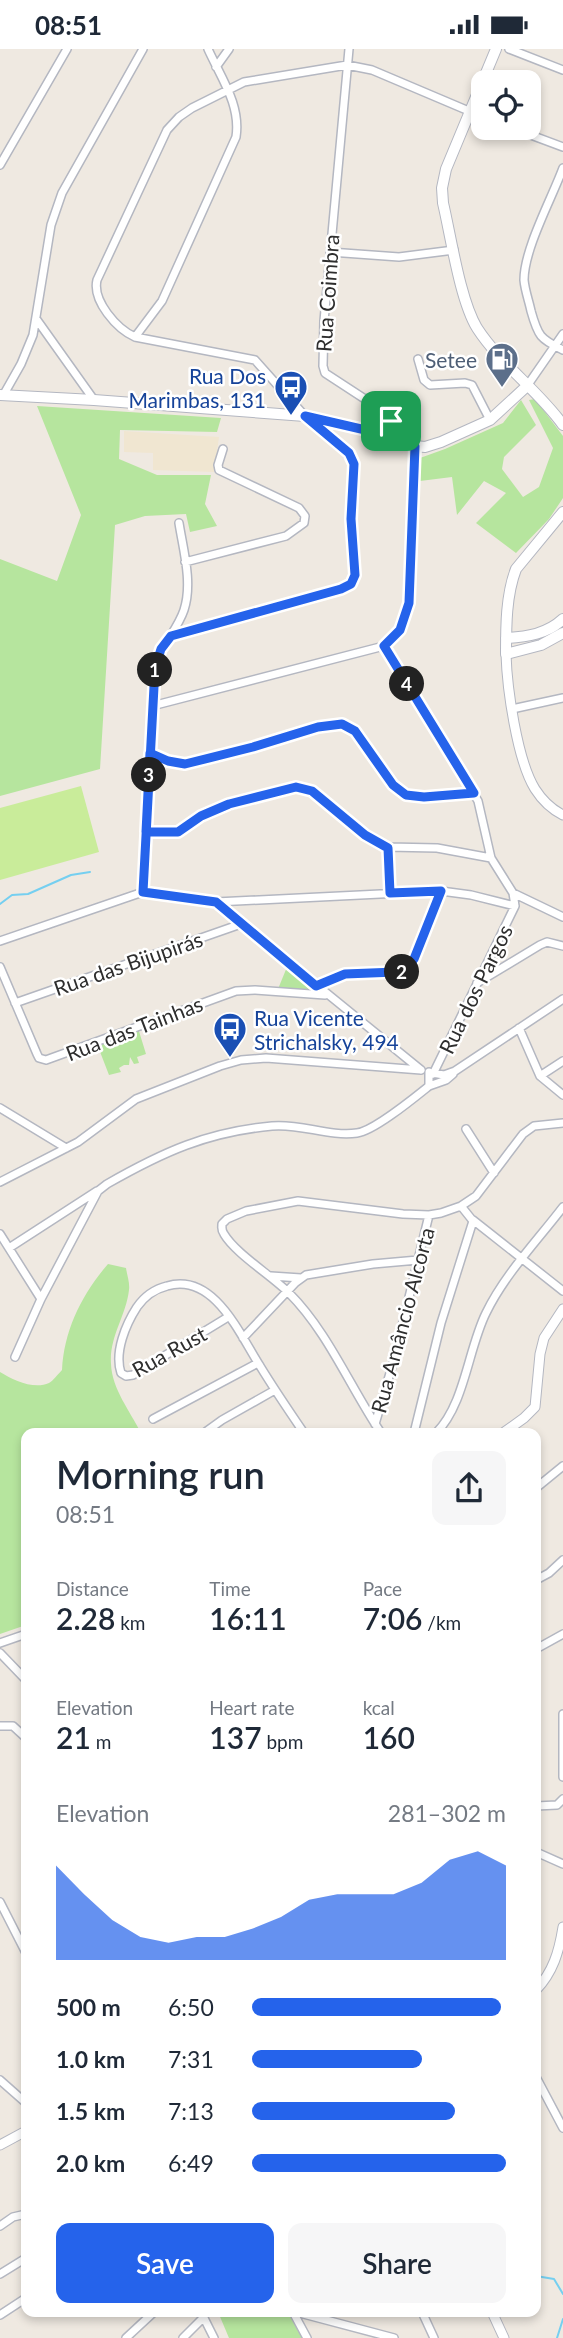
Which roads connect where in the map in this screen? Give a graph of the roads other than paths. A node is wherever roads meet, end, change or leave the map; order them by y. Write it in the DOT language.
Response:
graph roads {
  1 [pos="67,49"];
  2 [pos="143,49"];
  3 [pos="208,49"];
  4 [pos="229,49"];
  5 [pos="349,49"];
  6 [pos="496,49"];
  7 [pos="509,49"];
  8 [pos="347,65"];
  9 [pos="216,67"];
  10 [pos="563,70"];
  11 [pos="228,89"];
  12 [pos="469,112"];
  13 [pos="541,139"];
  14 [pos="563,147"];
  15 [pos="0,165"];
  16 [pos="563,168"];
  17 [pos="454,250"];
  18 [pos="330,252"];
  19 [pos="37,320"];
  20 [pos="563,334"];
  21 [pos="131,335"];
  22 [pos="559,348"];
  23 [pos="418,359"];
  24 [pos="527,386"];
  25 [pos="2,395"];
  26 [pos="93,400"];
  27 [pos="305,416"];
  28 [pos="491,420"];
  29 [pos="391,421"];
  30 [pos="562,423"];
  31 [pos="387,435"];
  32 [pos="415,446"];
  33 [pos="223,449"];
  34 [pos="563,512"];
  35 [pos="179,523"];
  36 [pos="185,562"];
  37 [pos="563,619"];
  38 [pos="563,633"];
  39 [pos="171,636"];
  40 [pos="506,638"];
  41 [pos="384,646"];
  42 [pos="506,654"];
  43 [pos="563,698"];
  44 [pos="152,706"];
  45 [pos="512,709"];
  46 [pos="150,753"];
  47 [pos="474,793"];
  48 [pos="563,815"];
  49 [pos="146,832"];
  50 [pos="388,848"];
  51 [pos="491,858"];
  52 [pos="441,891"];
  53 [pos="143,892"];
  54 [pos="390,893"];
  55 [pos="513,893"];
  56 [pos="216,902"];
  57 [pos="515,906"];
  58 [pos="563,917"];
  59 [pos="241,924"];
  60 [pos="0,941"];
  61 [pos="563,946"];
  62 [pos="0,967"];
  63 [pos="477,983"];
  64 [pos="316,986"];
  65 [pos="327,995"];
  66 [pos="563,999"];
  67 [pos="15,1003"];
  68 [pos="519,1028"];
  69 [pos="563,1061"];
  70 [pos="428,1072"];
  71 [pos="455,1072"];
  72 [pos="540,1076"];
  73 [pos="429,1086"];
  74 [pos="563,1095"];
  75 [pos="0,1108"];
  76 [pos="563,1123"];
  77 [pos="466,1129"];
  78 [pos="66,1148"];
  79 [pos="494,1173"];
  80 [pos="0,1182"];
  81 [pos="97,1191"];
  82 [pos="461,1206"];
  83 [pos="563,1207"];
  84 [pos="429,1215"];
  85 [pos="473,1220"];
  86 [pos="0,1234"];
  87 [pos="9,1248"];
  88 [pos="523,1259"];
  89 [pos="418,1260"];
  90 [pos="270,1276"];
  91 [pos="301,1278"];
  92 [pos="563,1291"];
  93 [pos="288,1292"];
  94 [pos="41,1299"];
  95 [pos="563,1309"];
  96 [pos="228,1317"];
  97 [pos="243,1338"];
  98 [pos="15,1357"];
  99 [pos="258,1363"];
  100 [pos="275,1390"];
  101 [pos="153,1419"];
  102 [pos="375,1424"];
  103 [pos="211,1428"];
  104 [pos="301,1428"];
  105 [pos="378,1428"];
  106 [pos="415,1428"];
  107 [pos="440,1428"];
  108 [pos="510,1428"];
  109 [pos="563,1466"];
  110 [pos="541,1484"];
  111 [pos="563,1560"];
  112 [pos="541,1577"];
  113 [pos="563,1634"];
  114 [pos="21,1635"];
  115 [pos="0,1643"];
  116 [pos="541,1646"];
  117 [pos="0,1653"];
  118 [pos="21,1675"];
  119 [pos="563,1714"];
  120 [pos="0,1726"];
  121 [pos="21,1733"];
  122 [pos="563,1777"];
  123 [pos="563,1799"];
  124 [pos="541,1805"];
  125 [pos="541,1854"];
  126 [pos="563,1864"];
  127 [pos="0,1902"];
  128 [pos="563,1927"];
  129 [pos="21,1942"];
  130 [pos="541,1984"];
  131 [pos="0,2080"];
  132 [pos="541,2086"];
  133 [pos="21,2099"];
  134 [pos="563,2128"];
  135 [pos="21,2134"];
  136 [pos="0,2145"];
  137 [pos="21,2215"];
  138 [pos="0,2226"];
  139 [pos="21,2261"];
  140 [pos="0,2274"];
  141 [pos="21,2301"];
  142 [pos="0,2315"];
  143 [pos="149,2317"];
  144 [pos="200,2317"];
  145 [pos="204,2317"];
  146 [pos="297,2317"];
  147 [pos="314,2317"];
  148 [pos="424,2317"];
  149 [pos="494,2317"];
  150 [pos="126,2338"];
  151 [pos="183,2338"];
  152 [pos="214,2338"];
  153 [pos="307,2338"];
  154 [pos="394,2338"];
  155 [pos="434,2338"];
  156 [pos="504,2338"];
  1 -- 15 [label="street"];
  2 -- 19 [label="street"];
  3 -- 9 [label="street"];
  4 -- 9 [label="street"];
  5 -- 8 [label="street, Rua Coimbra"];
  6 -- 12 [label="main road"];
  7 -- 10 [label="street"];
  8 -- 11 [label="street"];
  8 -- 12 [label="street"];
  8 -- 18 [label="street, Rua Coimbra"];
  9 -- 11 [label="street"];
  11 -- 21 [label="street"];
  11 -- 21 [label="street"];
  12 -- 17 [label="main road"];
  13 -- 14 [label="street"];
  16 -- 22 [label="street"];
  17 -- 18 [label="street"];
  17 -- 24 [label="main road"];
  18 -- 29 [label="street, Rua Coimbra"];
  19 -- 25 [label="street"];
  19 -- 26 [label="street"];
  20 -- 22 [label="street"];
  21 -- 27 [label="street"];
  22 -- 24 [label="street"];
  23 -- 28 [label="street"];
  24 -- 28 [label="main road"];
  24 -- 30 [label="main road"];
  25 -- 26 [label="main road"];
  26 -- 27 [label="main road"];
  27 -- 31 [label="main road"];
  27 -- 39 [label="street"];
  28 -- 32 [label="main road"];
  29 -- 31 [label="main road"];
  29 -- 32 [label="street, Rua Coimbra"];
  31 -- 32 [label="main road"];
  32 -- 41 [label="street"];
  33 -- 36 [label="street"];
  34 -- 40 [label="main road"];
  35 -- 36 [label="street"];
  36 -- 39 [label="street"];
  37 -- 40 [label="main road"];
  38 -- 42 [label="main road"];
  39 -- 44 [label="street"];
  40 -- 42 [label="main road"];
  41 -- 44 [label="street"];
  41 -- 47 [label="street, Rua dos Pargos"];
  42 -- 45 [label="street"];
  43 -- 45 [label="street"];
  44 -- 46 [label="street"];
  45 -- 48 [label="street"];
  46 -- 47 [label="street"];
  46 -- 49 [label="street"];
  47 -- 51 [label="street, Rua dos Pargos"];
  49 -- 50 [label="street"];
  49 -- 53 [label="street"];
  50 -- 51 [label="street"];
  50 -- 54 [label="street"];
  51 -- 55 [label="street, Rua dos Pargos"];
  52 -- 54 [label="street"];
  52 -- 57 [label="street"];
  52 -- 64 [label="street"];
  53 -- 56 [label="street"];
  53 -- 60 [label="street"];
  54 -- 56 [label="street"];
  55 -- 57 [label="street, Rua dos Pargos"];
  55 -- 58 [label="street"];
  56 -- 59 [label="street"];
  57 -- 63 [label="street, Rua dos Pargos"];
  59 -- 64 [label="street"];
  59 -- 67 [label="street, Rua das Bijupirás"];
  61 -- 63 [label="street"];
  62 -- 67 [label="street, Rua das Tainhas"];
  63 -- 70 [label="street, Rua dos Pargos"];
  64 -- 65 [label="street"];
  65 -- 67 [label="street, Rua das Tainhas"];
  65 -- 70 [label="street"];
  66 -- 68 [label="street"];
  68 -- 71 [label="street"];
  68 -- 72 [label="street"];
  69 -- 72 [label="street"];
  70 -- 71 [label="street"];
  70 -- 73 [label="street"];
  70 -- 78 [label="street"];
  71 -- 73 [label="street"];
  72 -- 74 [label="street"];
  73 -- 81 [label="street"];
  75 -- 78 [label="street"];
  76 -- 79 [label="street"];
  77 -- 79 [label="street"];
  78 -- 80 [label="street"];
  79 -- 82 [label="street"];
  81 -- 87 [label="street"];
  81 -- 94 [label="street"];
  82 -- 84 [label="street"];
  82 -- 85 [label="street"];
  83 -- 88 [label="street"];
  84 -- 89 [label="street, Rua Amâncio Alcorta"];
  84 -- 90 [label="street"];
  85 -- 88 [label="street"];
  85 -- 106 [label="street"];
  86 -- 87 [label="street"];
  87 -- 94 [label="street"];
  88 -- 92 [label="street"];
  88 -- 107 [label="street"];
  89 -- 91 [label="street"];
  89 -- 102 [label="street, Rua Amâncio Alcorta"];
  90 -- 91 [label="street"];
  90 -- 93 [label="street"];
  91 -- 93 [label="street"];
  93 -- 97 [label="street"];
  93 -- 102 [label="street"];
  94 -- 98 [label="street"];
  95 -- 108 [label="street"];
  96 -- 96 [label="street, Rua Rust"];
  96 -- 97 [label="street, Rua Rust"];
  97 -- 99 [label="street, Rua Rust"];
  99 -- 100 [label="street, Rua Rust"];
  99 -- 101 [label="street"];
  100 -- 103 [label="street"];
  100 -- 104 [label="street, Rua Rust"];
  102 -- 105 [label="street"];
  109 -- 110 [label="street"];
  111 -- 112 [label="street"];
  113 -- 116 [label="street"];
  114 -- 115 [label="street"];
  117 -- 118 [label="street"];
  119 -- 122 [label="street"];
  120 -- 121 [label="street"];
  123 -- 124 [label="street"];
  125 -- 126 [label="street"];
  127 -- 129 [label="street"];
  128 -- 130 [label="street"];
  131 -- 133 [label="street"];
  132 -- 134 [label="street"];
  135 -- 136 [label="street"];
  137 -- 138 [label="street"];
  139 -- 140 [label="street"];
  141 -- 142 [label="street"];
  143 -- 150 [label="street"];
  144 -- 151 [label="street"];
  145 -- 152 [label="street"];
  146 -- 153 [label="street"];
  147 -- 154 [label="street"];
  148 -- 155 [label="street"];
  149 -- 156 [label="street"];
}
